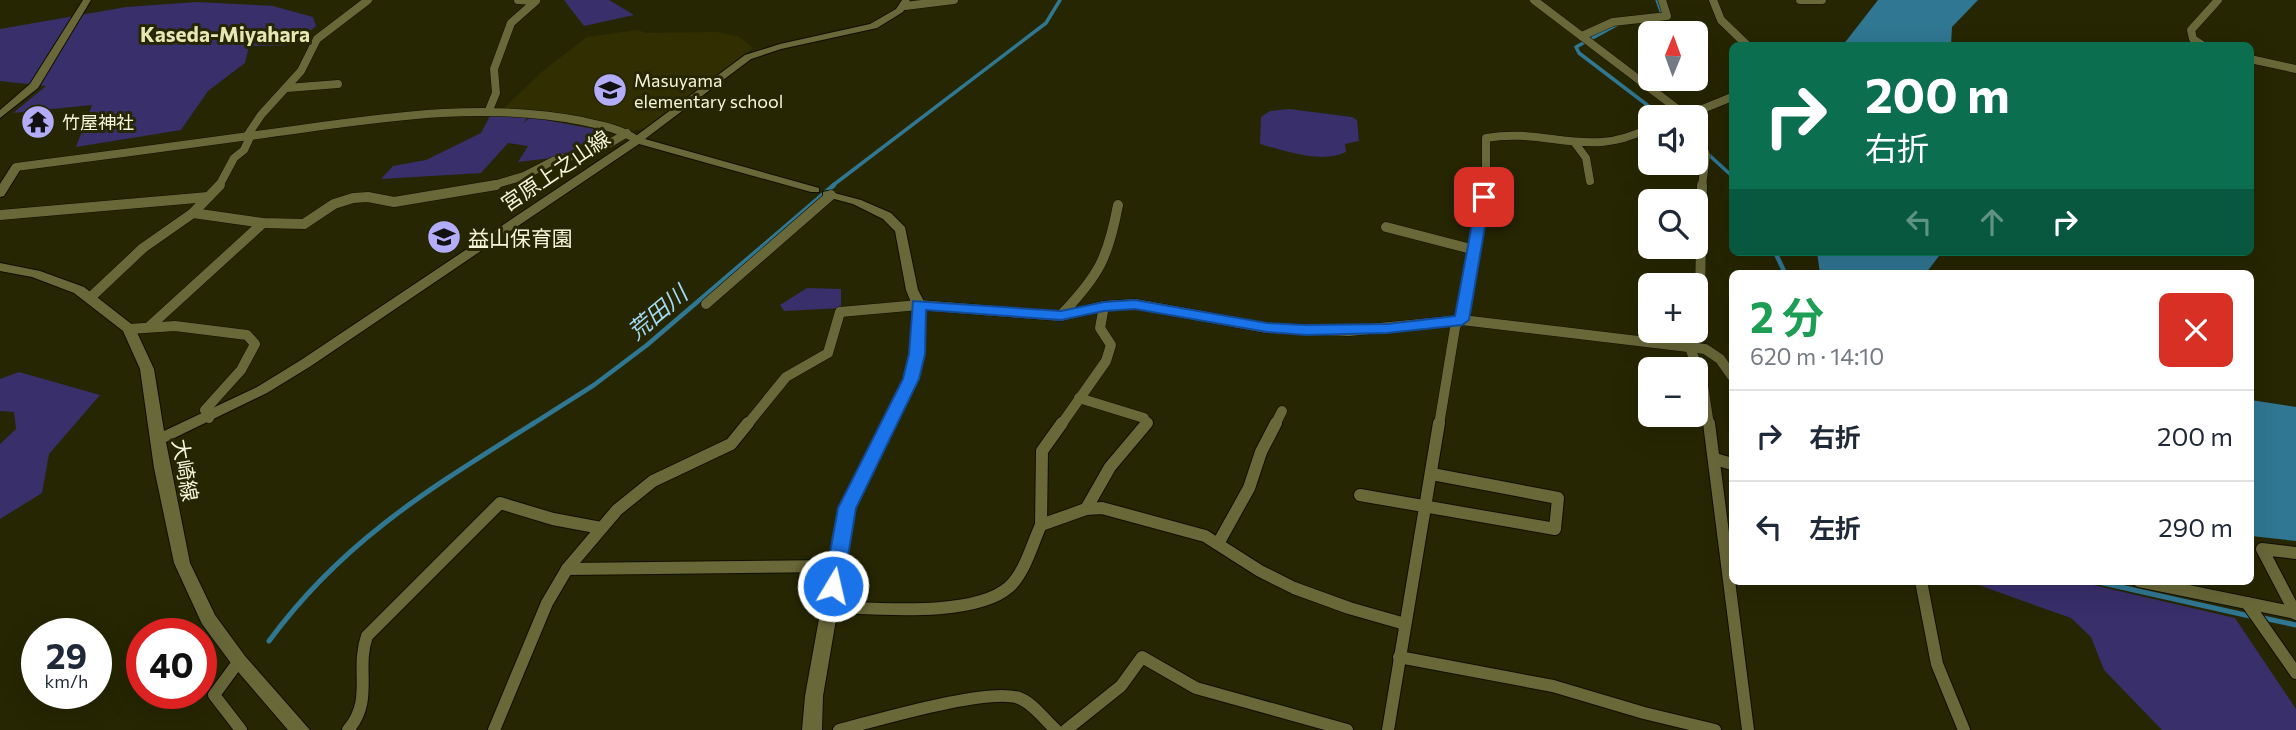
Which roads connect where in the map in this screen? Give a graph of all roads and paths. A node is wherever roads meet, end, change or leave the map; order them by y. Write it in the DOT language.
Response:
graph roads {
  1 [pos="87,0"];
  2 [pos="368,0"];
  3 [pos="519,0"];
  4 [pos="954,0"];
  5 [pos="1534,0"];
  6 [pos="1662,0"];
  7 [pos="1713,0"];
  8 [pos="1800,0"];
  9 [pos="1822,0"];
  10 [pos="2218,0"];
  11 [pos="904,2"];
  12 [pos="1586,39"];
  13 [pos="1743,42"];
  14 [pos="2198,42"];
  15 [pos="2254,60"];
  16 [pos="2296,69"];
  17 [pos="338,83"];
  18 [pos="287,88"];
  19 [pos="1729,98"];
  20 [pos="1670,105"];
  21 [pos="1708,107"];
  22 [pos="489,110"];
  23 [pos="0,115"];
  24 [pos="1638,133"];
  25 [pos="249,136"];
  26 [pos="632,136"];
  27 [pos="1575,143"];
  28 [pos="16,167"];
  29 [pos="0,168"];
  30 [pos="1703,175"];
  31 [pos="1590,180"];
  32 [pos="824,193"];
  33 [pos="0,194"];
  34 [pos="208,197"];
  35 [pos="1118,205"];
  36 [pos="193,213"];
  37 [pos="0,215"];
  38 [pos="263,223"];
  39 [pos="1386,227"];
  40 [pos="1475,250"];
  41 [pos="0,267"];
  42 [pos="1700,273"];
  43 [pos="91,297"];
  44 [pos="706,304"];
  45 [pos="919,304"];
  46 [pos="1104,306"];
  47 [pos="1061,316"];
  48 [pos="1462,320"];
  49 [pos="150,326"];
  50 [pos="129,329"];
  51 [pos="1690,343"];
  52 [pos="1690,348"];
  53 [pos="1729,371"];
  54 [pos="1079,398"];
  55 [pos="1282,411"];
  56 [pos="209,418"];
  57 [pos="159,439"];
  58 [pos="1715,459"];
  59 [pos="1729,463"];
  60 [pos="1432,474"];
  61 [pos="1360,495"];
  62 [pos="1426,506"];
  63 [pos="1086,509"];
  64 [pos="1041,525"];
  65 [pos="601,528"];
  66 [pos="1219,542"];
  67 [pos="2296,553"];
  68 [pos="837,566"];
  69 [pos="567,569"];
  70 [pos="1729,574"];
  71 [pos="1730,585"];
  72 [pos="1923,585"];
  73 [pos="2156,585"];
  74 [pos="830,607"];
  75 [pos="2250,607"];
  76 [pos="2296,613"];
  77 [pos="1405,624"];
  78 [pos="1399,657"];
  79 [pos="239,661"];
  80 [pos="2296,673"];
  81 [pos="241,730"];
  82 [pos="300,730"];
  83 [pos="348,730"];
  84 [pos="494,730"];
  85 [pos="812,730"];
  86 [pos="839,730"];
  87 [pos="1056,730"];
  88 [pos="1066,730"];
  89 [pos="1347,730"];
  90 [pos="1388,730"];
  91 [pos="1715,730"];
  92 [pos="1748,730"];
  93 [pos="1964,730"];
  1 -- 23 [label="street"];
  2 -- 18 [label="street"];
  3 -- 22 [label="street"];
  4 -- 11 [label="street"];
  5 -- 12 [label="street"];
  6 -- 12 [label="street"];
  7 -- 13 [label="street"];
  8 -- 9 [label="street"];
  10 -- 14 [label="street"];
  11 -- 26 [label="street, 宮原上之山線"];
  12 -- 20 [label="street"];
  15 -- 16 [label="street"];
  17 -- 18 [label="street"];
  18 -- 25 [label="street"];
  19 -- 21 [label="street"];
  22 -- 25 [label="street"];
  22 -- 26 [label="street"];
  24 -- 27 [label="street"];
  25 -- 28 [label="street"];
  25 -- 34 [label="street"];
  26 -- 32 [label="street"];
  26 -- 38 [label="street"];
  26 -- 56 [label="street, 宮原上之山線"];
  27 -- 31 [label="street"];
  27 -- 40 [label="street"];
  28 -- 29 [label="street"];
  28 -- 33 [label="street"];
  30 -- 42 [label="street"];
  32 -- 44 [label="street"];
  32 -- 45 [label="street"];
  34 -- 36 [label="street"];
  34 -- 37 [label="street"];
  35 -- 47 [label="street"];
  36 -- 38 [label="street"];
  36 -- 43 [label="street"];
  38 -- 49 [label="street"];
  39 -- 40 [label="street"];
  40 -- 48 [label="street"];
  41 -- 43 [label="street, 大崎線"];
  43 -- 50 [label="street, 大崎線"];
  45 -- 47 [label="street"];
  45 -- 65 [label="street"];
  45 -- 68 [label="street"];
  46 -- 47 [label="street"];
  46 -- 48 [label="street"];
  46 -- 54 [label="street"];
  48 -- 52 [label="street"];
  48 -- 60 [label="street"];
  49 -- 50 [label="street"];
  49 -- 56 [label="street"];
  50 -- 57 [label="street, 大崎線"];
  51 -- 52 [label="street"];
  52 -- 53 [label="street"];
  52 -- 58 [label="street"];
  54 -- 63 [label="street"];
  54 -- 64 [label="street"];
  55 -- 66 [label="street"];
  56 -- 57 [label="street, 宮原上之山線"];
  57 -- 79 [label="street, 大崎線"];
  58 -- 59 [label="street"];
  58 -- 70 [label="street"];
  60 -- 62 [label="street"];
  60 -- 62 [label="street"];
  61 -- 62 [label="street"];
  62 -- 77 [label="street"];
  63 -- 64 [label="street"];
  63 -- 66 [label="street"];
  64 -- 74 [label="street"];
  65 -- 69 [label="street"];
  65 -- 83 [label="street"];
  66 -- 77 [label="street"];
  67 -- 76 [label="street"];
  68 -- 69 [label="street"];
  68 -- 74 [label="street"];
  69 -- 84 [label="street"];
  71 -- 92 [label="street"];
  72 -- 93 [label="street"];
  73 -- 75 [label="street"];
  74 -- 85 [label="street"];
  75 -- 76 [label="street"];
  75 -- 80 [label="street"];
  77 -- 78 [label="street"];
  78 -- 90 [label="street"];
  78 -- 91 [label="street"];
  79 -- 81 [label="street"];
  79 -- 82 [label="street, 大崎線"];
  86 -- 87 [label="street"];
  88 -- 89 [label="street"];
}
